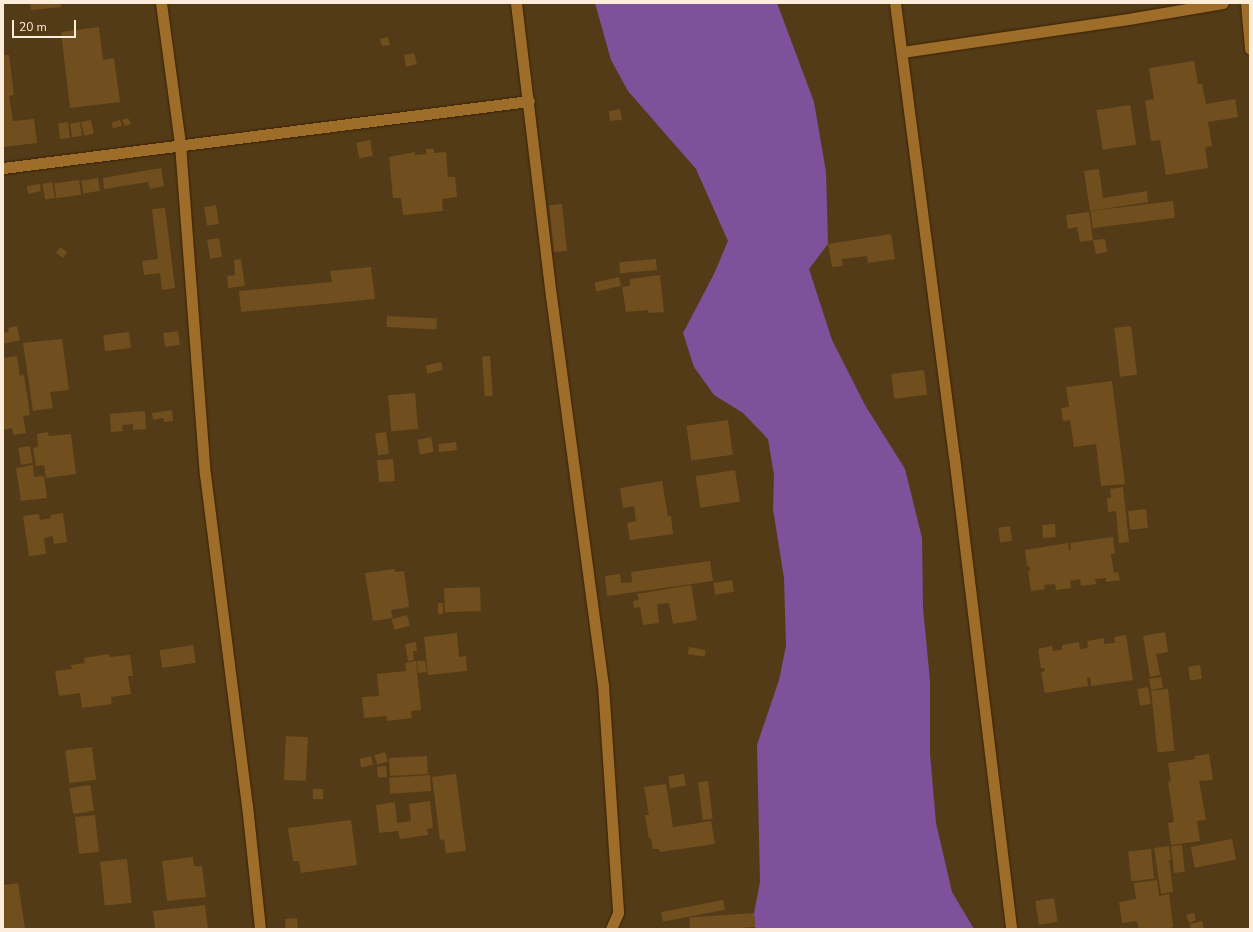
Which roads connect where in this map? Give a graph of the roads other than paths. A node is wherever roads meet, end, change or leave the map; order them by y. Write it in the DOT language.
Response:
graph roads {
  1 [pos="161,3"];
  2 [pos="516,3"];
  3 [pos="895,3"];
  4 [pos="1222,3"];
  5 [pos="1246,3"];
  6 [pos="1250,49"];
  7 [pos="902,52"];
  8 [pos="529,101"];
  9 [pos="180,144"];
  10 [pos="3,168"];
  11 [pos="260,929"];
  12 [pos="611,929"];
  13 [pos="1011,929"];
  1 -- 9 [label="street"];
  2 -- 8 [label="street"];
  3 -- 7 [label="street"];
  4 -- 7 [label="street"];
  5 -- 6 [label="street"];
  7 -- 13 [label="street"];
  8 -- 9 [label="street"];
  8 -- 12 [label="street"];
  9 -- 10 [label="street"];
  9 -- 11 [label="street"];
}
